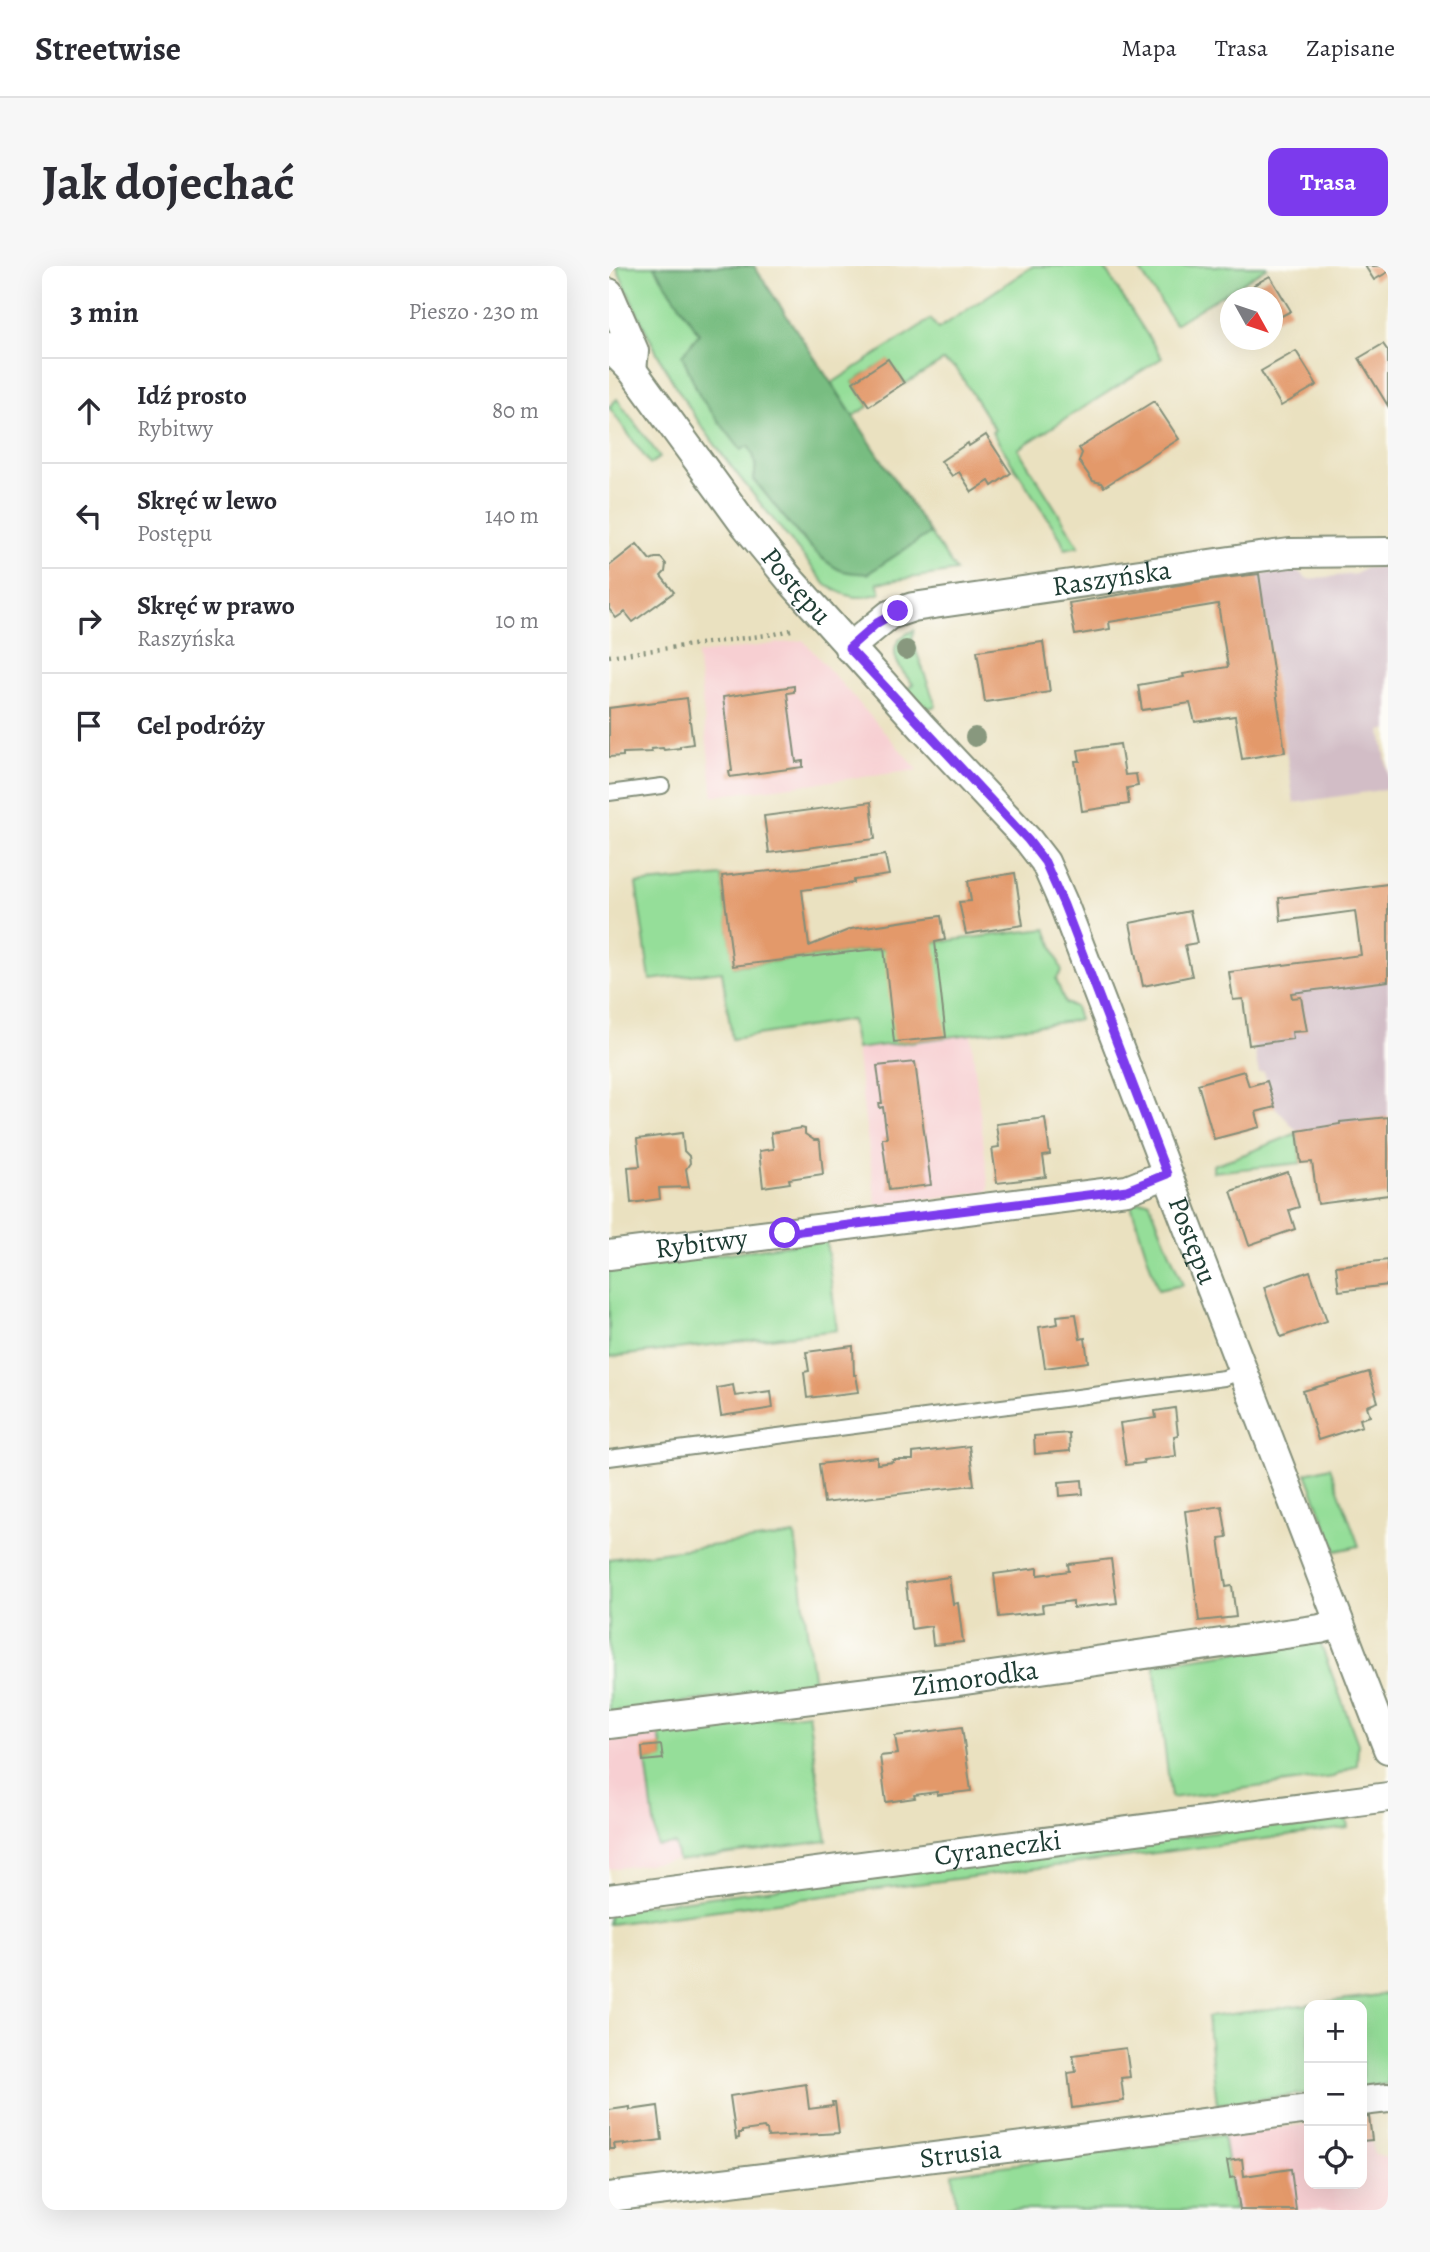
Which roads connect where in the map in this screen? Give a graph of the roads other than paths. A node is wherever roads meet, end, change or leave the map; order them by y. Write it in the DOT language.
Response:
graph roads {
  1 [pos="609,293"];
  2 [pos="609,347"];
  3 [pos="632,370"];
  4 [pos="1383,547"];
  5 [pos="849,648"];
  6 [pos="662,786"];
  7 [pos="609,793"];
  8 [pos="1167,1174"];
  9 [pos="609,1255"];
  10 [pos="1243,1371"];
  11 [pos="609,1458"];
  12 [pos="1339,1624"];
  13 [pos="609,1724"];
  14 [pos="1388,1749"];
  15 [pos="1388,1797"];
  16 [pos="609,1899"];
  17 [pos="1388,2098"];
  18 [pos="1367,2100"];
  19 [pos="1304,2110"];
  20 [pos="609,2197"];
  1 -- 3 [label="street, Postępu"];
  2 -- 3 [label="street, Postępu"];
  3 -- 5 [label="street, Postępu"];
  4 -- 5 [label="street, Raszyńska"];
  5 -- 8 [label="street, Postępu"];
  6 -- 7 [label="lane"];
  8 -- 9 [label="street, Rybitwy"];
  8 -- 10 [label="street, Postępu"];
  10 -- 11 [label="lane"];
  10 -- 12 [label="street, Postępu"];
  12 -- 13 [label="street, Zimorodka"];
  12 -- 14 [label="street, Postępu"];
  15 -- 16 [label="street, Cyraneczki"];
  17 -- 18 [label="street"];
  19 -- 20 [label="street, Strusia"];
}
